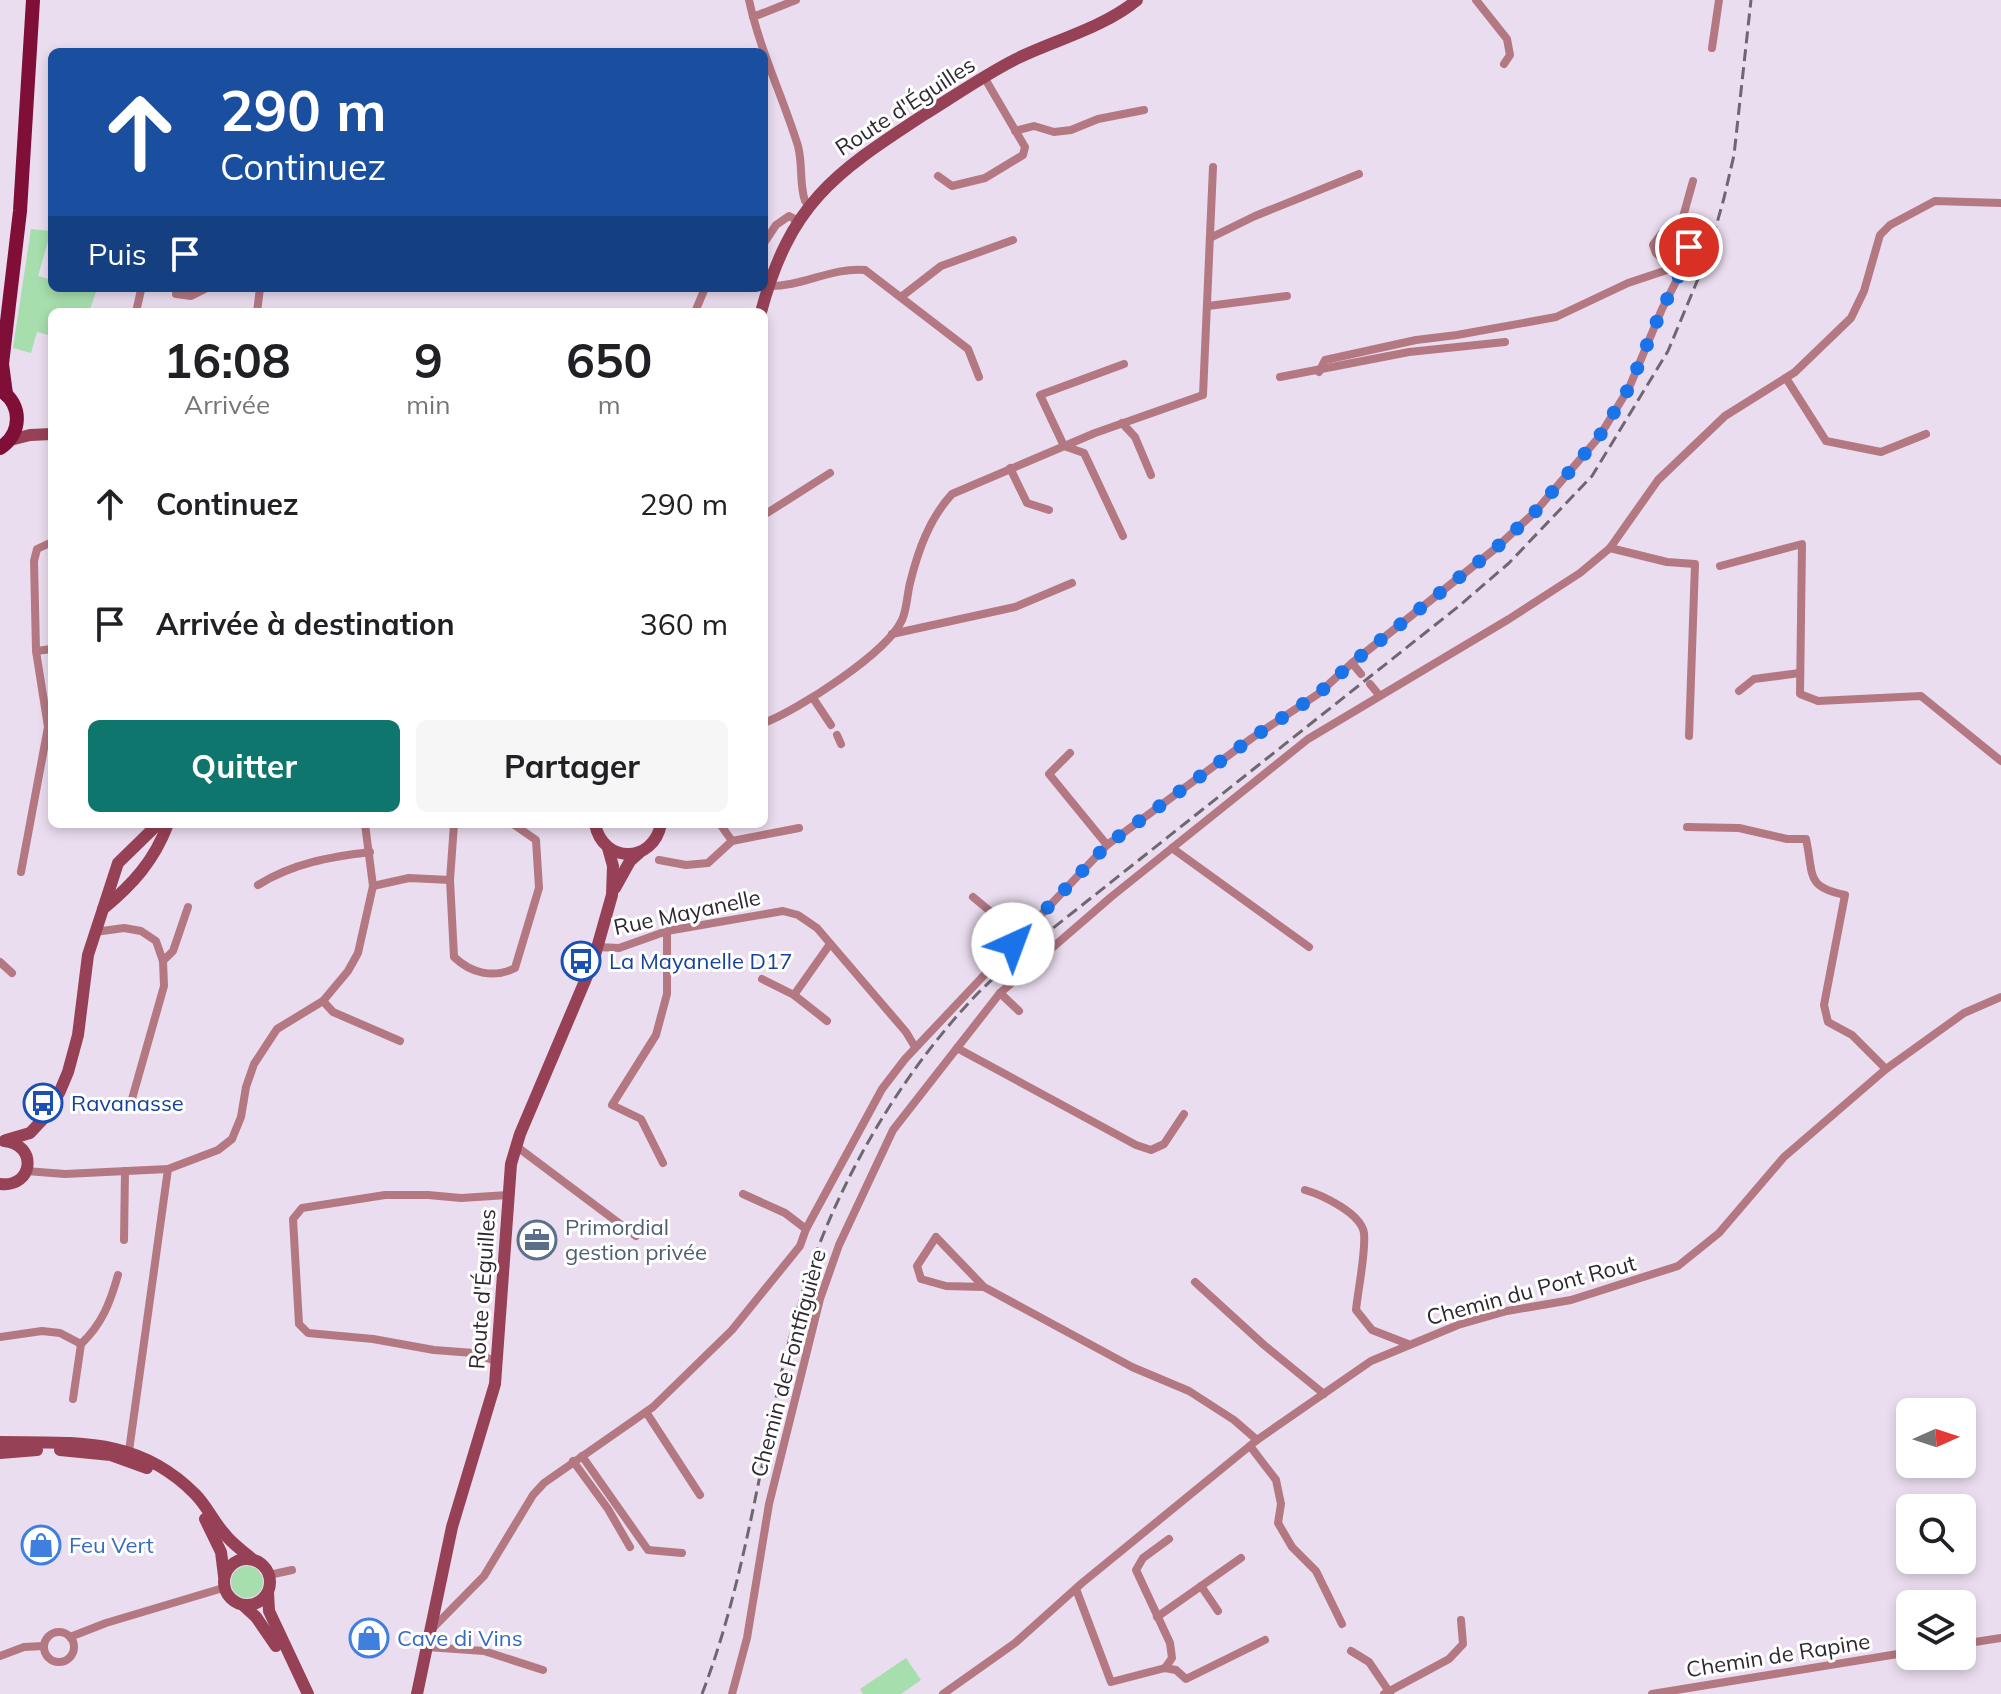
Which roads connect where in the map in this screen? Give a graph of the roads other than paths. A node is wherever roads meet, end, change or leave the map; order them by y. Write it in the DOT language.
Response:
graph roads {
  1 [pos="33,0"];
  2 [pos="749,0"];
  3 [pos="796,0"];
  4 [pos="1137,0"];
  5 [pos="1476,0"];
  6 [pos="1719,0"];
  7 [pos="753,17"];
  8 [pos="764,48"];
  9 [pos="1712,48"];
  10 [pos="768,60"];
  11 [pos="1504,64"];
  12 [pos="984,77"];
  13 [pos="1144,110"];
  14 [pos="1015,131"];
  15 [pos="1213,167"];
  16 [pos="1359,174"];
  17 [pos="938,176"];
  18 [pos="1693,181"];
  19 [pos="2001,203"];
  20 [pos="810,204"];
  21 [pos="798,221"];
  22 [pos="1693,231"];
  23 [pos="768,238"];
  24 [pos="1210,238"];
  25 [pos="1013,240"];
  26 [pos="1685,264"];
  27 [pos="1672,268"];
  28 [pos="768,286"];
  29 [pos="199,292"];
  30 [pos="176,294"];
  31 [pos="1287,296"];
  32 [pos="901,297"];
  33 [pos="1208,306"];
  34 [pos="5,330"];
  35 [pos="1505,342"];
  36 [pos="0,347"];
  37 [pos="1124,364"];
  38 [pos="1319,372"];
  39 [pos="979,377"];
  40 [pos="1280,377"];
  41 [pos="1786,378"];
  42 [pos="3,392"];
  43 [pos="18,416"];
  44 [pos="1122,423"];
  45 [pos="48,433"];
  46 [pos="48,434"];
  47 [pos="1926,434"];
  48 [pos="5,444"];
  49 [pos="1064,446"];
  50 [pos="1010,468"];
  51 [pos="830,473"];
  52 [pos="1151,475"];
  53 [pos="1049,510"];
  54 [pos="768,512"];
  55 [pos="1123,536"];
  56 [pos="48,544"];
  57 [pos="1610,548"];
  58 [pos="1720,566"];
  59 [pos="1072,583"];
  60 [pos="891,634"];
  61 [pos="48,650"];
  62 [pos="36,651"];
  63 [pos="1352,663"];
  64 [pos="1800,673"];
  65 [pos="1361,674"];
  66 [pos="1370,684"];
  67 [pos="1739,691"];
  68 [pos="1379,695"];
  69 [pos="813,698"];
  70 [pos="768,722"];
  71 [pos="831,725"];
  72 [pos="1689,736"];
  73 [pos="1070,753"];
  74 [pos="2001,761"];
  75 [pos="1687,827"];
  76 [pos="154,828"];
  77 [pos="166,828"];
  78 [pos="366,828"];
  79 [pos="454,828"];
  80 [pos="519,828"];
  81 [pos="596,828"];
  82 [pos="659,828"];
  83 [pos="723,828"];
  84 [pos="799,828"];
  85 [pos="732,841"];
  86 [pos="1107,845"];
  87 [pos="608,848"];
  88 [pos="1172,848"];
  89 [pos="370,852"];
  90 [pos="639,853"];
  91 [pos="659,860"];
  92 [pos="21,872"];
  93 [pos="450,880"];
  94 [pos="258,885"];
  95 [pos="373,886"];
  96 [pos="612,895"];
  97 [pos="973,897"];
  98 [pos="188,907"];
  99 [pos="101,911"];
  100 [pos="667,931"];
  101 [pos="95,932"];
  102 [pos="830,944"];
  103 [pos="1013,944"];
  104 [pos="597,947"];
  105 [pos="1309,947"];
  106 [pos="163,961"];
  107 [pos="0,962"];
  108 [pos="12,973"];
  109 [pos="762,979"];
  110 [pos="1000,993"];
  111 [pos="794,995"];
  112 [pos="2001,997"];
  113 [pos="323,1001"];
  114 [pos="1019,1011"];
  115 [pos="827,1021"];
  116 [pos="400,1041"];
  117 [pos="915,1047"];
  118 [pos="957,1048"];
  119 [pos="1886,1069"];
  120 [pos="130,1106"];
  121 [pos="1184,1114"];
  122 [pos="30,1133"];
  123 [pos="3,1141"];
  124 [pos="516,1146"];
  125 [pos="24,1151"];
  126 [pos="663,1163"];
  127 [pos="168,1169"];
  128 [pos="26,1171"];
  129 [pos="125,1171"];
  130 [pos="0,1184"];
  131 [pos="1305,1190"];
  132 [pos="743,1194"];
  133 [pos="508,1195"];
  134 [pos="806,1229"];
  135 [pos="636,1236"];
  136 [pos="124,1240"];
  137 [pos="118,1275"];
  138 [pos="1195,1282"];
  139 [pos="984,1287"];
  140 [pos="0,1337"];
  141 [pos="81,1344"];
  142 [pos="1408,1344"];
  143 [pos="499,1362"];
  144 [pos="1324,1394"];
  145 [pos="73,1399"];
  146 [pos="646,1412"];
  147 [pos="0,1442"];
  148 [pos="1253,1443"];
  149 [pos="129,1451"];
  150 [pos="0,1453"];
  151 [pos="582,1456"];
  152 [pos="573,1461"];
  153 [pos="700,1495"];
  154 [pos="1169,1539"];
  155 [pos="630,1547"];
  156 [pos="682,1553"];
  157 [pos="251,1558"];
  158 [pos="1241,1558"];
  159 [pos="292,1570"];
  160 [pos="269,1575"];
  161 [pos="224,1582"];
  162 [pos="1201,1586"];
  163 [pos="1076,1589"];
  164 [pos="268,1592"];
  165 [pos="243,1605"];
  166 [pos="1218,1611"];
  167 [pos="1157,1617"];
  168 [pos="1461,1620"];
  169 [pos="1342,1624"];
  170 [pos="430,1630"];
  171 [pos="70,1637"];
  172 [pos="2001,1638"];
  173 [pos="1265,1640"];
  174 [pos="1976,1642"];
  175 [pos="44,1646"];
  176 [pos="427,1647"];
  177 [pos="1351,1651"];
  178 [pos="1896,1654"];
  179 [pos="0,1656"];
  180 [pos="1165,1668"];
  181 [pos="543,1670"];
  182 [pos="947,1693"];
  183 [pos="1388,1693"];
  184 [pos="300,1694"];
  185 [pos="308,1694"];
  186 [pos="417,1694"];
  187 [pos="732,1694"];
  188 [pos="1652,1694"];
  1 -- 34 [label="main road"];
  2 -- 7 [label="street"];
  3 -- 7 [label="street"];
  4 -- 12 [label="street, Route d'Éguilles"];
  5 -- 11 [label="street"];
  6 -- 9 [label="street"];
  7 -- 8 [label="street"];
  10 -- 20 [label="street"];
  12 -- 14 [label="street"];
  12 -- 20 [label="street, Route d'Éguilles"];
  13 -- 14 [label="street"];
  14 -- 17 [label="street"];
  15 -- 24 [label="street"];
  16 -- 24 [label="street"];
  18 -- 27 [label="street"];
  19 -- 41 [label="street, Chemin de Fontfiguière"];
  20 -- 21 [label="street, Route d'Éguilles"];
  21 -- 23 [label="street"];
  21 -- 28 [label="street, Route d'Éguilles"];
  22 -- 26 [label="street"];
  24 -- 33 [label="street"];
  25 -- 32 [label="street"];
  26 -- 27 [label="street"];
  26 -- 63 [label="street"];
  27 -- 38 [label="street"];
  28 -- 32 [label="street"];
  29 -- 30 [label="street"];
  31 -- 33 [label="street"];
  32 -- 39 [label="street"];
  33 -- 44 [label="street"];
  34 -- 36 [label="main road"];
  34 -- 42 [label="main road"];
  35 -- 38 [label="street"];
  37 -- 49 [label="street"];
  38 -- 40 [label="street"];
  41 -- 47 [label="street"];
  41 -- 57 [label="street, Chemin de Fontfiguière"];
  42 -- 43 [label="main road"];
  43 -- 45 [label="street"];
  43 -- 48 [label="main road"];
  44 -- 49 [label="street"];
  44 -- 52 [label="street"];
  46 -- 48 [label="street"];
  49 -- 50 [label="street"];
  49 -- 55 [label="street"];
  50 -- 53 [label="street"];
  50 -- 60 [label="street"];
  51 -- 54 [label="street"];
  56 -- 62 [label="street"];
  57 -- 68 [label="street, Chemin de Fontfiguière"];
  57 -- 72 [label="street"];
  58 -- 64 [label="street"];
  59 -- 60 [label="street"];
  60 -- 69 [label="street"];
  61 -- 62 [label="street"];
  62 -- 92 [label="street"];
  63 -- 65 [label="street"];
  63 -- 86 [label="street"];
  64 -- 67 [label="street"];
  64 -- 74 [label="street"];
  66 -- 68 [label="street"];
  68 -- 88 [label="street, Chemin de Fontfiguière"];
  69 -- 70 [label="street"];
  69 -- 71 [label="street"];
  73 -- 86 [label="street"];
  75 -- 119 [label="street"];
  76 -- 99 [label="street"];
  77 -- 99 [label="street"];
  78 -- 89 [label="street"];
  79 -- 93 [label="street"];
  80 -- 93 [label="street"];
  81 -- 87 [label="street"];
  82 -- 90 [label="street, Route d'Éguilles"];
  83 -- 85 [label="street"];
  84 -- 85 [label="street"];
  85 -- 91 [label="street"];
  86 -- 103 [label="street"];
  87 -- 90 [label="street"];
  87 -- 96 [label="street, Route d'Éguilles"];
  88 -- 105 [label="street"];
  88 -- 110 [label="street, Chemin de Fontfiguière"];
  89 -- 94 [label="street"];
  89 -- 95 [label="street"];
  90 -- 96 [label="street, Route d'Éguilles"];
  93 -- 95 [label="street"];
  95 -- 113 [label="street"];
  96 -- 104 [label="street, Route d'Éguilles"];
  97 -- 103 [label="street"];
  98 -- 106 [label="street"];
  99 -- 101 [label="street"];
  100 -- 102 [label="street, Rue Mayanelle"];
  100 -- 104 [label="street, Rue Mayanelle"];
  100 -- 126 [label="street"];
  101 -- 106 [label="street"];
  101 -- 122 [label="street"];
  102 -- 111 [label="street"];
  102 -- 117 [label="street, Rue Mayanelle"];
  103 -- 117 [label="street"];
  104 -- 124 [label="street, Route d'Éguilles"];
  106 -- 120 [label="street"];
  107 -- 108 [label="street"];
  109 -- 111 [label="street"];
  110 -- 114 [label="street"];
  110 -- 118 [label="street, Chemin de Fontfiguière"];
  111 -- 115 [label="street"];
  112 -- 119 [label="street, Chemin du Pont Rout"];
  113 -- 116 [label="street"];
  113 -- 127 [label="street"];
  117 -- 134 [label="street"];
  118 -- 121 [label="street"];
  118 -- 187 [label="street, Chemin de Fontfiguière"];
  119 -- 142 [label="street, Chemin du Pont Rout"];
  122 -- 123 [label="street"];
  122 -- 125 [label="street"];
  123 -- 125 [label="street"];
  124 -- 133 [label="street, Route d'Éguilles"];
  124 -- 135 [label="street"];
  125 -- 128 [label="street"];
  127 -- 129 [label="street"];
  127 -- 149 [label="street"];
  128 -- 129 [label="street"];
  128 -- 130 [label="street"];
  129 -- 136 [label="street"];
  131 -- 142 [label="street"];
  132 -- 134 [label="street"];
  133 -- 143 [label="street, Route d'Éguilles"];
  133 -- 143 [label="street"];
  134 -- 146 [label="street"];
  137 -- 141 [label="street"];
  138 -- 144 [label="street"];
  139 -- 139 [label="street"];
  139 -- 148 [label="street"];
  140 -- 141 [label="street"];
  141 -- 145 [label="street"];
  142 -- 144 [label="street, Chemin du Pont Rout"];
  143 -- 170 [label="street, Route d'Éguilles"];
  144 -- 148 [label="street, Chemin du Pont Rout"];
  146 -- 151 [label="street"];
  146 -- 153 [label="street"];
  147 -- 149 [label="street"];
  148 -- 163 [label="street, Chemin du Pont Rout"];
  148 -- 169 [label="street"];
  149 -- 157 [label="street"];
  150 -- 161 [label="street"];
  151 -- 152 [label="street"];
  151 -- 156 [label="street"];
  152 -- 155 [label="street"];
  152 -- 170 [label="street"];
  154 -- 167 [label="street"];
  157 -- 160 [label="street"];
  157 -- 161 [label="street"];
  158 -- 162 [label="street"];
  159 -- 160 [label="street"];
  160 -- 164 [label="street"];
  161 -- 165 [label="street"];
  161 -- 171 [label="street"];
  162 -- 166 [label="street"];
  162 -- 167 [label="street"];
  163 -- 180 [label="street"];
  163 -- 182 [label="street, Chemin du Pont Rout"];
  164 -- 165 [label="street"];
  164 -- 185 [label="street"];
  165 -- 184 [label="street"];
  167 -- 180 [label="street"];
  168 -- 183 [label="street"];
  170 -- 176 [label="street, Route d'Éguilles"];
  171 -- 175 [label="street"];
  171 -- 175 [label="street"];
  172 -- 174 [label="street"];
  173 -- 180 [label="street"];
  175 -- 179 [label="street"];
  176 -- 181 [label="street"];
  176 -- 186 [label="street, Route d'Éguilles"];
  177 -- 183 [label="street"];
  178 -- 188 [label="street, Chemin de Rapine"];
}
